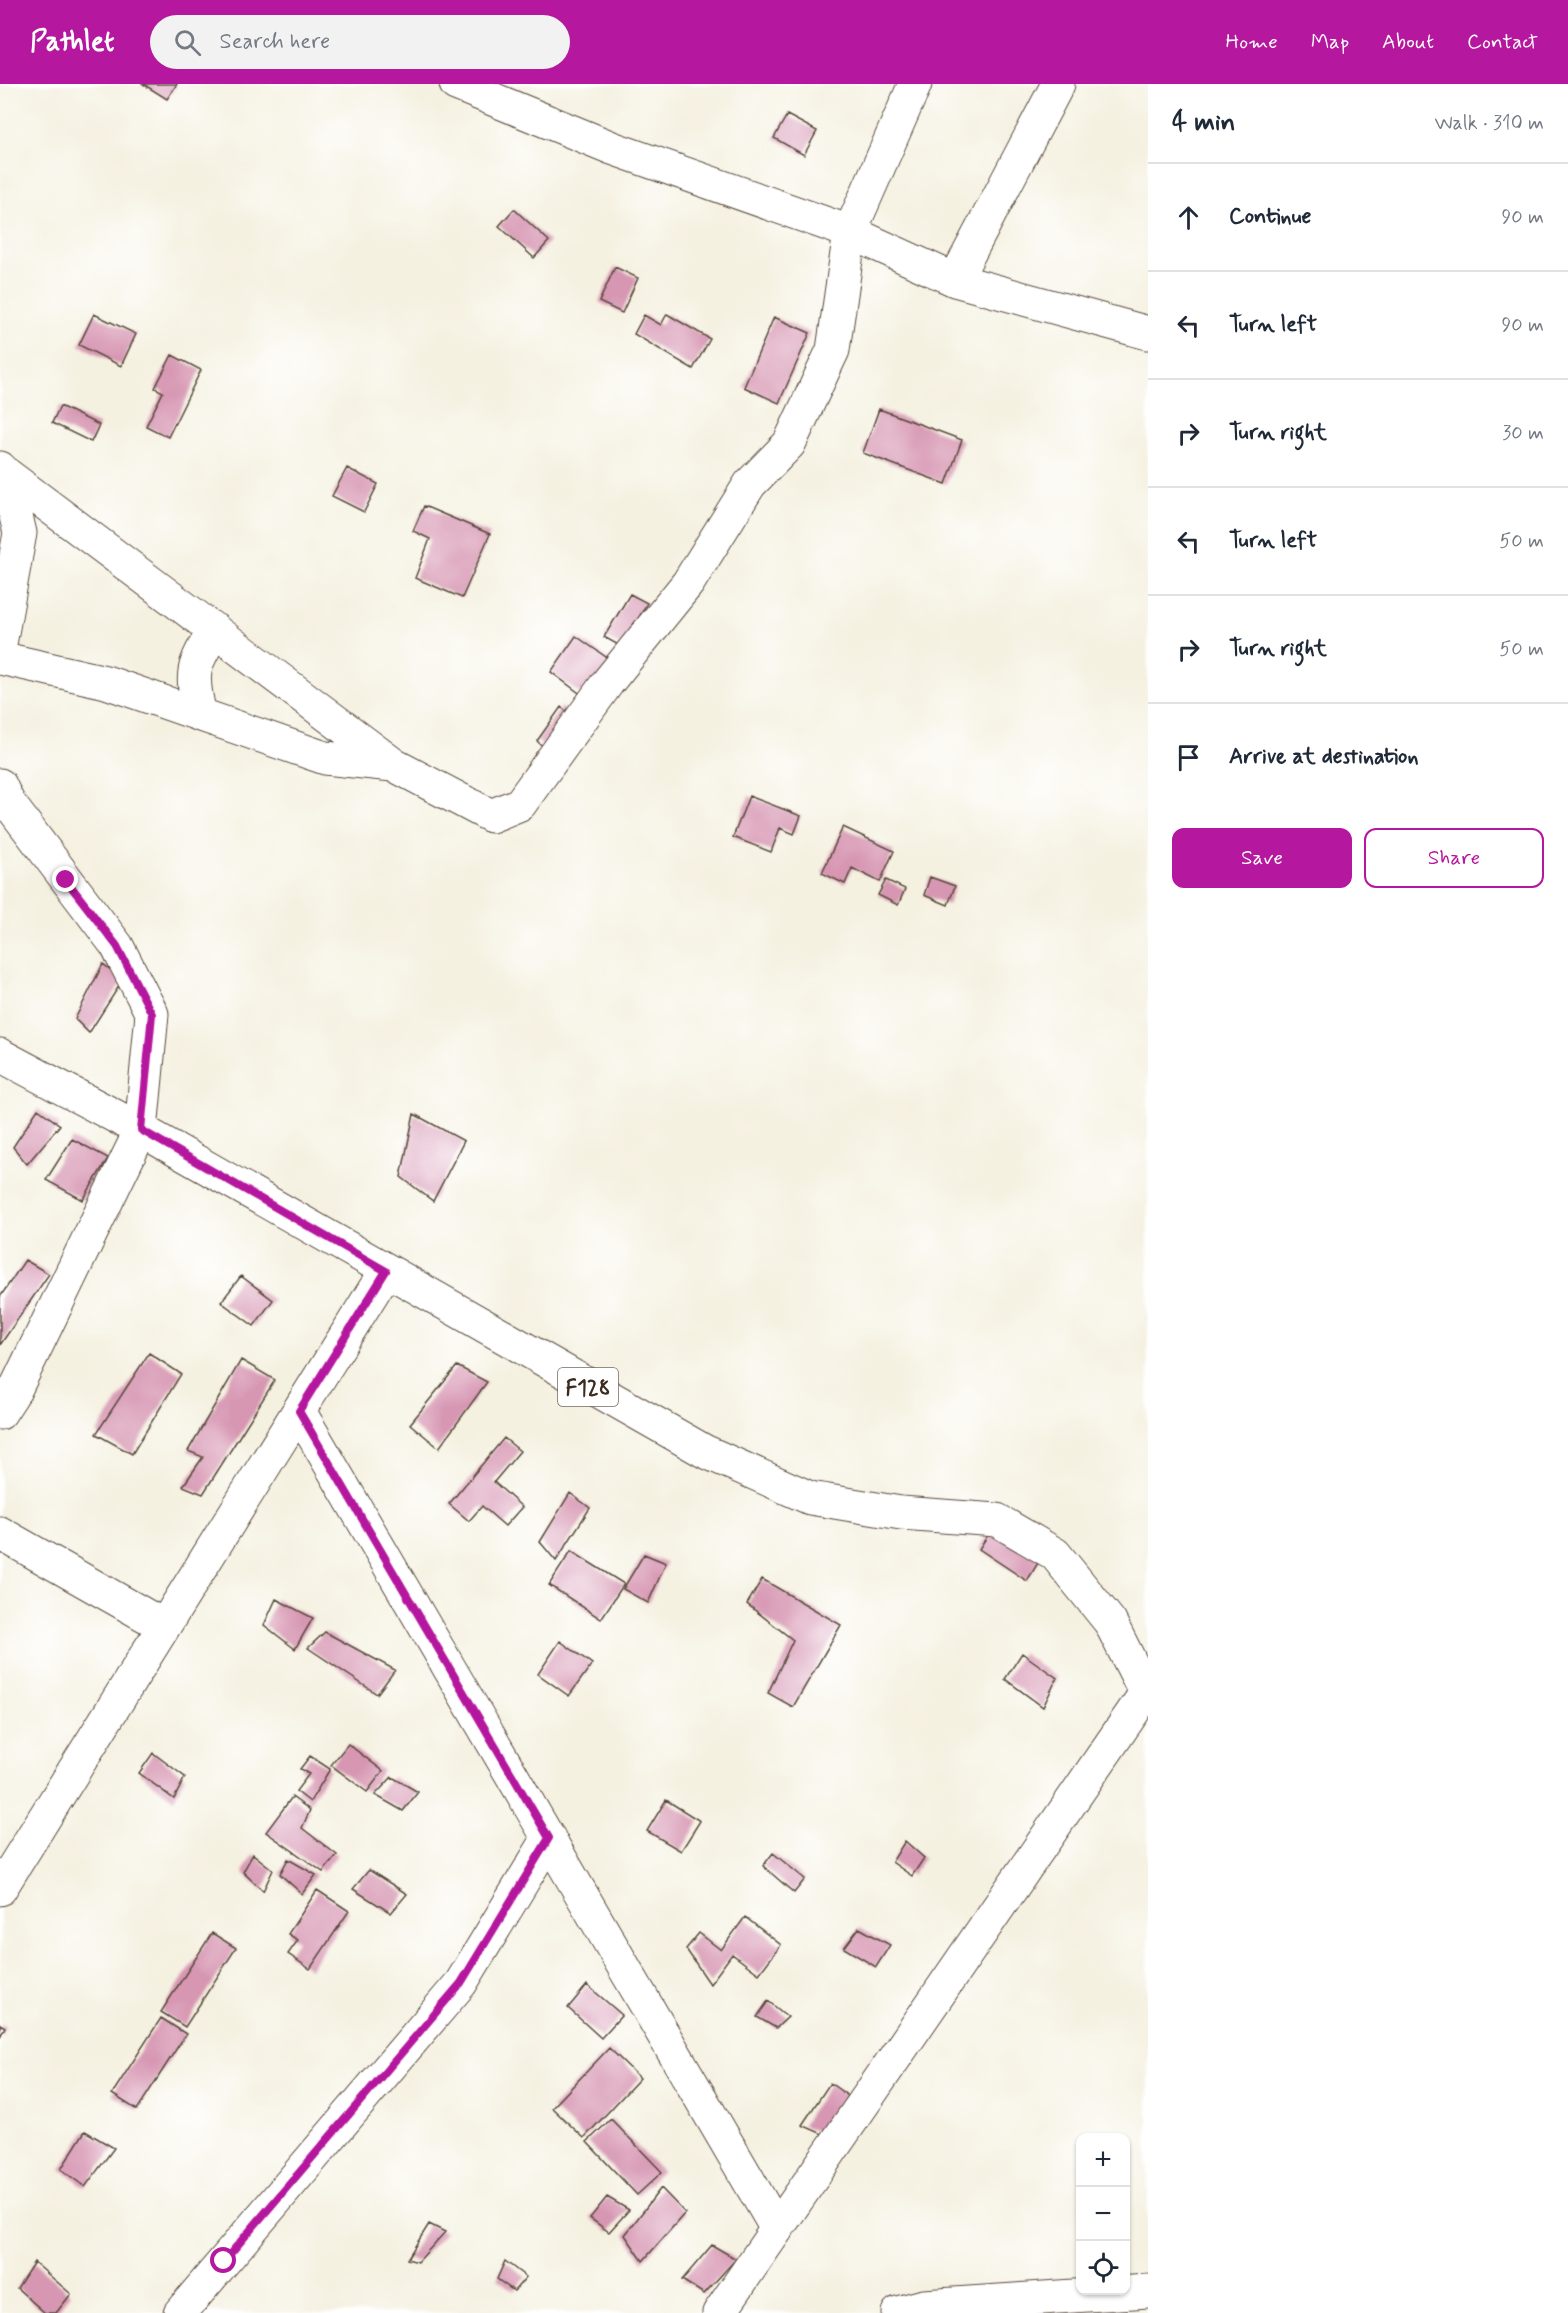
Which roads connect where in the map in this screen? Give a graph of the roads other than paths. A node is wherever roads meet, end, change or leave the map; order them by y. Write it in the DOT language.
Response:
graph roads {
  1 [pos="456,84"];
  2 [pos="915,84"];
  3 [pos="1058,84"];
  4 [pos="850,232"];
  5 [pos="955,280"];
  6 [pos="1148,333"];
  7 [pos="3,471"];
  8 [pos="215,630"];
  9 [pos="0,644"];
  10 [pos="0,658"];
  11 [pos="200,715"];
  12 [pos="394,765"];
  13 [pos="3,796"];
  14 [pos="2,1060"];
  15 [pos="141,1130"];
  16 [pos="386,1271"];
  17 [pos="299,1411"];
  18 [pos="0,1413"];
  19 [pos="0,1533"];
  20 [pos="164,1626"];
  21 [pos="1147,1695"];
  22 [pos="549,1838"];
  23 [pos="0,1889"];
  24 [pos="777,2229"];
  25 [pos="1148,2291"];
  26 [pos="180,2313"];
  27 [pos="719,2313"];
  28 [pos="898,2313"];
  1 -- 4 [label="street"];
  2 -- 4 [label="street"];
  3 -- 5 [label="street"];
  4 -- 5 [label="street"];
  4 -- 12 [label="street"];
  5 -- 6 [label="street"];
  7 -- 8 [label="street"];
  7 -- 9 [label="street"];
  8 -- 11 [label="street"];
  8 -- 12 [label="street"];
  10 -- 11 [label="street"];
  11 -- 12 [label="street"];
  13 -- 15 [label="street"];
  14 -- 15 [label="street, F128"];
  15 -- 16 [label="street, F128"];
  15 -- 18 [label="street"];
  16 -- 17 [label="street"];
  16 -- 21 [label="street, F128"];
  17 -- 20 [label="street"];
  17 -- 22 [label="street"];
  19 -- 20 [label="street"];
  20 -- 23 [label="street"];
  21 -- 24 [label="street"];
  22 -- 24 [label="street"];
  22 -- 26 [label="street"];
  24 -- 27 [label="street"];
  25 -- 28 [label="street"];
}
